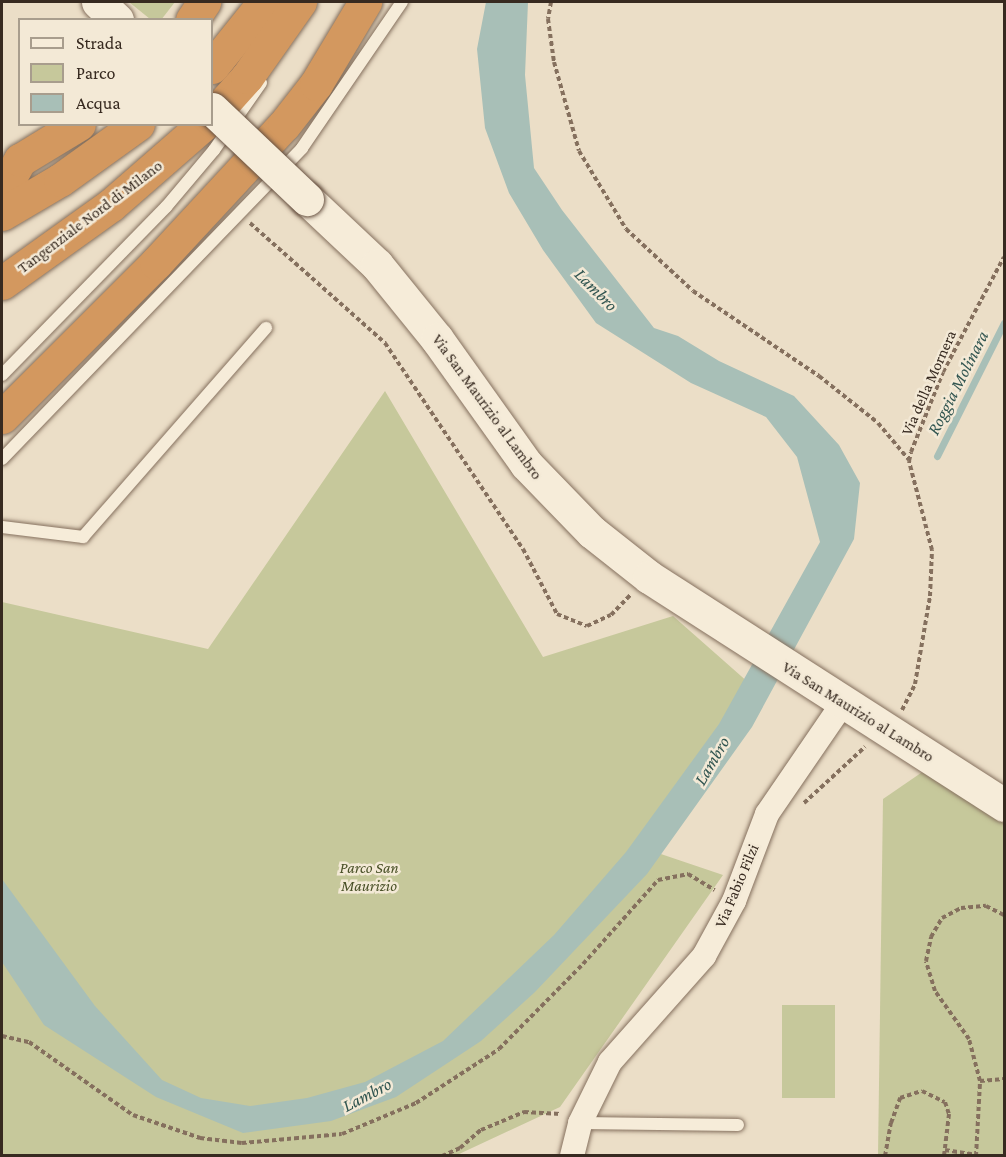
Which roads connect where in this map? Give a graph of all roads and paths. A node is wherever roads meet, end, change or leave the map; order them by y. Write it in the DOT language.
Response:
graph roads {
  1 [pos="98,2"];
  2 [pos="204,2"];
  3 [pos="264,2"];
  4 [pos="302,2"];
  5 [pos="365,2"];
  6 [pos="402,2"];
  7 [pos="551,2"];
  8 [pos="115,18"];
  9 [pos="193,18"];
  10 [pos="213,66"];
  11 [pos="213,110"];
  12 [pos="213,115"];
  13 [pos="76,126"];
  14 [pos="135,126"];
  15 [pos="202,126"];
  16 [pos="2,192"];
  17 [pos="2,214"];
  18 [pos="241,215"];
  19 [pos="1005,257"];
  20 [pos="2,283"];
  21 [pos="266,328"];
  22 [pos="2,375"];
  23 [pos="2,417"];
  24 [pos="2,459"];
  25 [pos="909,461"];
  26 [pos="2,527"];
  27 [pos="649,577"];
  28 [pos="843,703"];
  29 [pos="884,728"];
  30 [pos="1005,805"];
  31 [pos="801,806"];
  32 [pos="734,902"];
  33 [pos="1005,915"];
  34 [pos="2,1036"];
  35 [pos="1005,1078"];
  36 [pos="980,1081"];
  37 [pos="580,1123"];
  38 [pos="738,1125"];
  39 [pos="945,1150"];
  40 [pos="442,1155"];
  41 [pos="572,1155"];
  42 [pos="885,1155"];
  43 [pos="944,1155"];
  44 [pos="976,1155"];
  1 -- 8 [label="main road"];
  2 -- 9 [label="highway"];
  3 -- 10 [label="highway"];
  4 -- 12 [label="highway"];
  4 -- 22 [label="lane"];
  5 -- 23 [label="highway"];
  6 -- 18 [label="lane"];
  7 -- 25 [label="path"];
  11 -- 27 [label="main road, Via San Maurizio al Lambro, bridge"];
  13 -- 16 [label="highway"];
  14 -- 17 [label="highway"];
  15 -- 20 [label="highway, Tangenziale Nord di Milano"];
  18 -- 24 [label="lane"];
  18 -- 27 [label="path"];
  19 -- 25 [label="path, Via della Mornera"];
  21 -- 26 [label="lane"];
  25 -- 29 [label="path, Via della Mornera"];
  27 -- 28 [label="main road, Via San Maurizio al Lambro"];
  28 -- 29 [label="main road, Via San Maurizio al Lambro"];
  28 -- 32 [label="street, Via Fabio Filzi"];
  29 -- 30 [label="main road, Via San Maurizio al Lambro"];
  29 -- 31 [label="path, Via della Mornera"];
  32 -- 34 [label="path"];
  32 -- 37 [label="street, Via Fabio Filzi"];
  33 -- 36 [label="path"];
  35 -- 36 [label="path"];
  36 -- 44 [label="path"];
  37 -- 38 [label="lane"];
  37 -- 40 [label="path"];
  37 -- 41 [label="street, Via Fabio Filzi"];
  39 -- 42 [label="path"];
  39 -- 43 [label="path"];
  39 -- 44 [label="path"];
}
